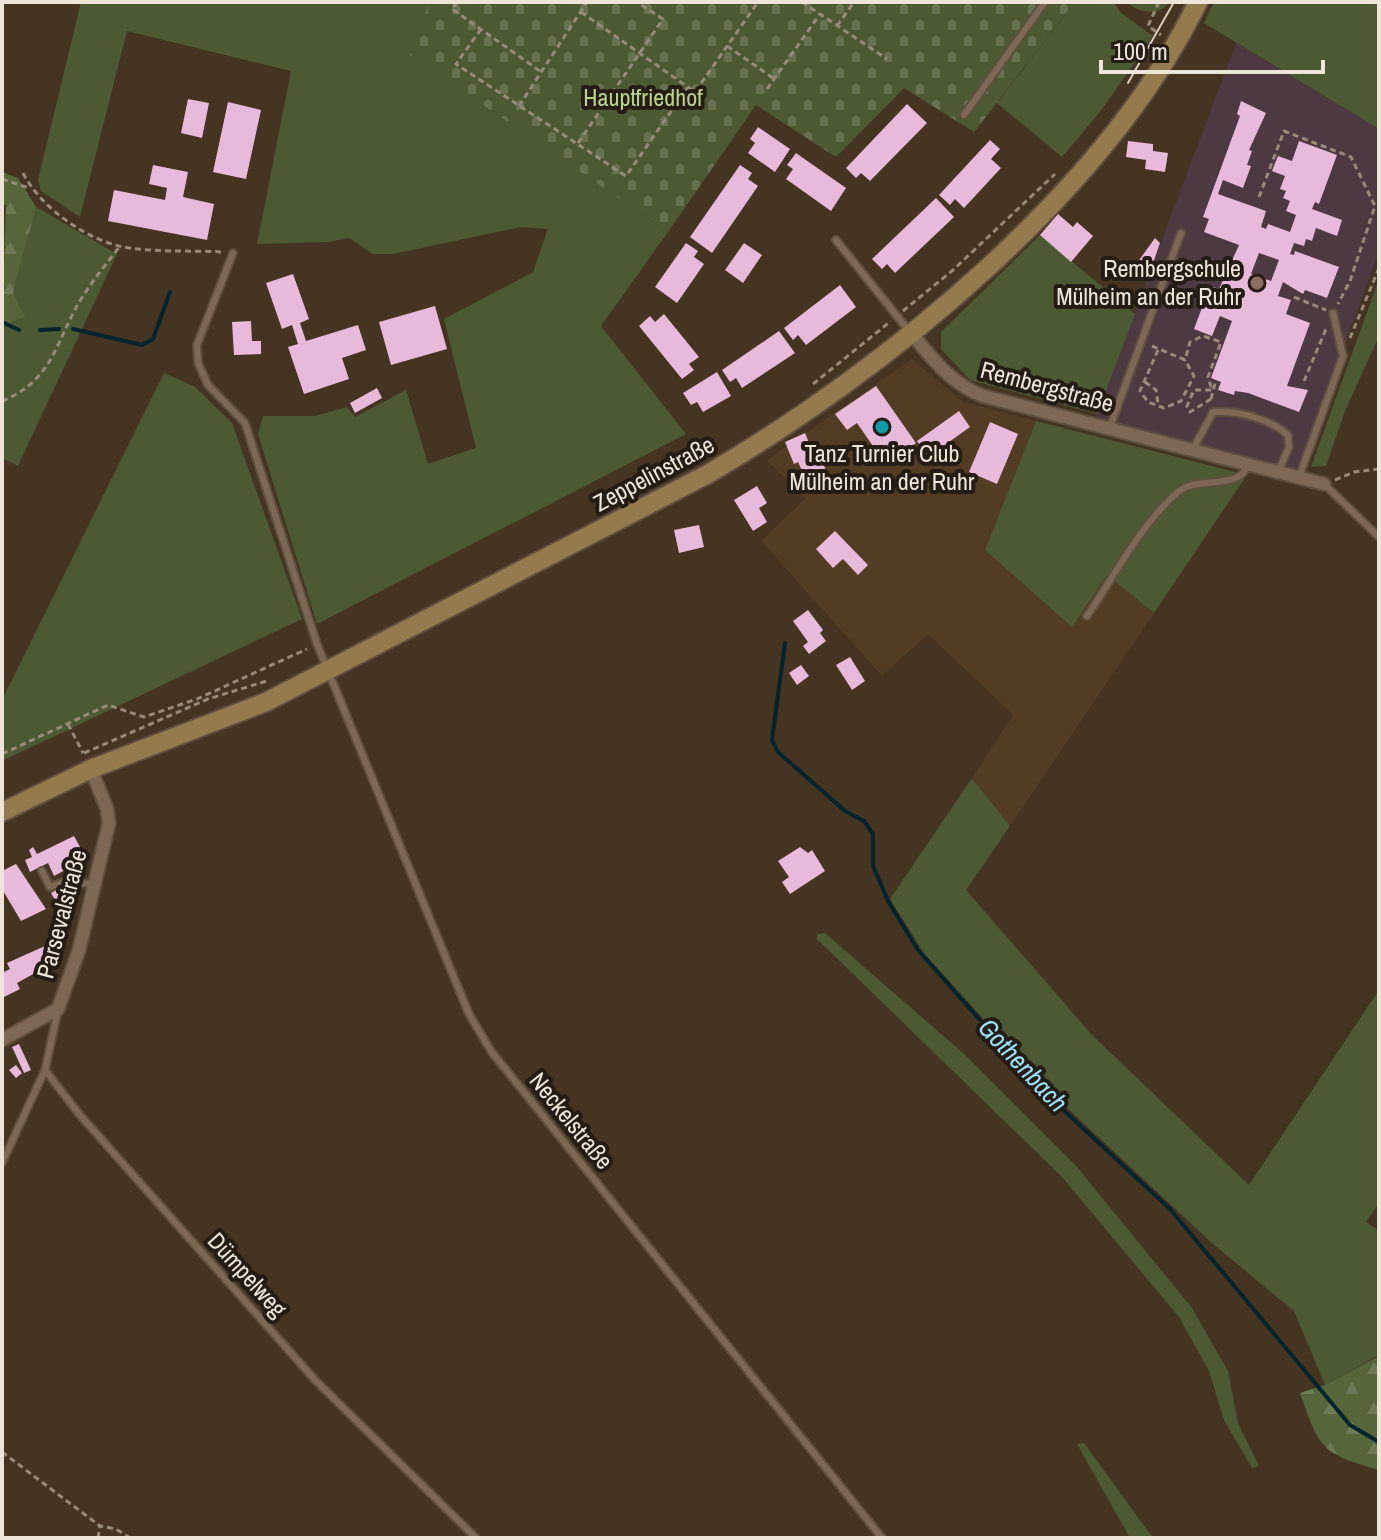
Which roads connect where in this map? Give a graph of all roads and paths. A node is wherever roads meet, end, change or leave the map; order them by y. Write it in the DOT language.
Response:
graph roads {
  1 [pos="457,2"];
  2 [pos="587,2"];
  3 [pos="637,2"];
  4 [pos="758,2"];
  5 [pos="802,2"];
  6 [pos="854,2"];
  7 [pos="1045,2"];
  8 [pos="1159,2"];
  9 [pos="1198,2"];
  10 [pos="581,12"];
  11 [pos="820,14"];
  12 [pos="837,26"];
  13 [pos="481,29"];
  14 [pos="1159,45"];
  15 [pos="727,46"];
  16 [pos="640,53"];
  17 [pos="887,59"];
  18 [pos="541,72"];
  19 [pos="774,79"];
  20 [pos="688,87"];
  21 [pos="767,89"];
  22 [pos="519,106"];
  23 [pos="964,115"];
  24 [pos="578,143"];
  25 [pos="1058,171"];
  26 [pos="23,173"];
  27 [pos="2,179"];
  28 [pos="31,189"];
  29 [pos="1259,197"];
  30 [pos="1181,233"];
  31 [pos="836,240"];
  32 [pos="120,246"];
  33 [pos="233,253"];
  34 [pos="1379,268"];
  35 [pos="1294,297"];
  36 [pos="1333,313"];
  37 [pos="896,316"];
  38 [pos="911,333"];
  39 [pos="1144,333"];
  40 [pos="1158,350"];
  41 [pos="1343,356"];
  42 [pos="1185,360"];
  43 [pos="1216,380"];
  44 [pos="1304,381"];
  45 [pos="1145,382"];
  46 [pos="1212,390"];
  47 [pos="803,393"];
  48 [pos="2,401"];
  49 [pos="1159,405"];
  50 [pos="1110,427"];
  51 [pos="1193,449"];
  52 [pos="1248,462"];
  53 [pos="1379,469"];
  54 [pos="1279,470"];
  55 [pos="1299,477"];
  56 [pos="1324,484"];
  57 [pos="1379,537"];
  58 [pos="1087,616"];
  59 [pos="317,644"];
  60 [pos="329,669"];
  61 [pos="275,679"];
  62 [pos="67,723"];
  63 [pos="2,754"];
  64 [pos="70,760"];
  65 [pos="87,761"];
  66 [pos="2,812"];
  67 [pos="42,871"];
  68 [pos="94,884"];
  69 [pos="58,1009"];
  70 [pos="2,1040"];
  71 [pos="45,1070"];
  72 [pos="2,1163"];
  73 [pos="2,1452"];
  74 [pos="100,1526"];
  75 [pos="98,1538"];
  76 [pos="130,1538"];
  77 [pos="476,1538"];
  78 [pos="882,1538"];
  1 -- 13 [label="path"];
  2 -- 10 [label="path"];
  3 -- 16 [label="path"];
  4 -- 15 [label="path"];
  5 -- 11 [label="path"];
  6 -- 12 [label="path"];
  7 -- 23 [label="lane"];
  8 -- 14 [label="path"];
  9 -- 38 [label="main road, Zeppelinstraße"];
  10 -- 16 [label="path"];
  10 -- 18 [label="path"];
  11 -- 12 [label="path"];
  11 -- 19 [label="path"];
  12 -- 17 [label="path"];
  13 -- 18 [label="path"];
  13 -- 22 [label="path"];
  15 -- 19 [label="path"];
  15 -- 20 [label="path"];
  16 -- 20 [label="path"];
  16 -- 24 [label="path"];
  18 -- 22 [label="path"];
  19 -- 21 [label="path"];
  20 -- 24 [label="path"];
  22 -- 24 [label="path"];
  25 -- 37 [label="path"];
  26 -- 28 [label="path"];
  27 -- 28 [label="path"];
  28 -- 32 [label="path"];
  29 -- 36 [label="path"];
  30 -- 39 [label="lane"];
  31 -- 37 [label="lane"];
  32 -- 33 [label="path"];
  32 -- 48 [label="path"];
  33 -- 59 [label="lane, Neckelstraße"];
  34 -- 41 [label="path"];
  35 -- 36 [label="path"];
  36 -- 41 [label="lane"];
  36 -- 44 [label="path"];
  37 -- 38 [label="lane"];
  37 -- 47 [label="path"];
  38 -- 50 [label="street, Rembergstraße"];
  38 -- 60 [label="main road, Zeppelinstraße"];
  39 -- 40 [label="path"];
  39 -- 50 [label="lane"];
  40 -- 42 [label="path"];
  40 -- 45 [label="path"];
  41 -- 55 [label="lane"];
  42 -- 46 [label="path"];
  42 -- 49 [label="path"];
  43 -- 46 [label="path"];
  45 -- 49 [label="path"];
  45 -- 49 [label="path"];
  46 -- 46 [label="path"];
  50 -- 51 [label="street, Rembergstraße"];
  51 -- 52 [label="street, Rembergstraße"];
  51 -- 54 [label="lane"];
  52 -- 54 [label="street, Rembergstraße"];
  52 -- 58 [label="lane"];
  53 -- 56 [label="path"];
  54 -- 55 [label="street, Rembergstraße"];
  55 -- 56 [label="street, Rembergstraße"];
  56 -- 57 [label="lane, Rembergstraße"];
  59 -- 60 [label="lane, Neckelstraße"];
  59 -- 62 [label="path"];
  60 -- 65 [label="main road, Zeppelinstraße"];
  60 -- 78 [label="lane, Neckelstraße"];
  61 -- 65 [label="path"];
  62 -- 63 [label="path"];
  62 -- 65 [label="path"];
  64 -- 65 [label="path"];
  65 -- 66 [label="main road, Zeppelinstraße"];
  65 -- 68 [label="street, Parsevalstraße"];
  67 -- 68 [label="lane"];
  68 -- 69 [label="street, Parsevalstraße"];
  69 -- 70 [label="street, Parsevalstraße"];
  69 -- 71 [label="lane"];
  71 -- 72 [label="lane"];
  71 -- 77 [label="lane, Dümpelweg"];
  73 -- 74 [label="path"];
  74 -- 75 [label="path"];
  74 -- 76 [label="path"];
}
